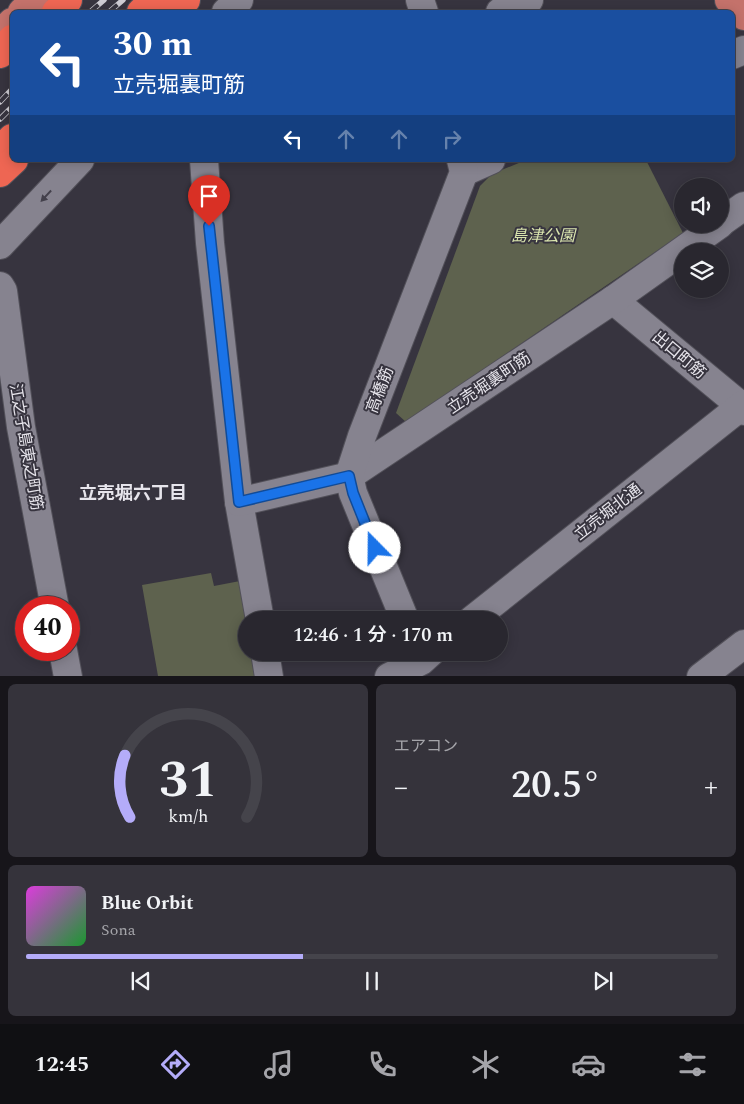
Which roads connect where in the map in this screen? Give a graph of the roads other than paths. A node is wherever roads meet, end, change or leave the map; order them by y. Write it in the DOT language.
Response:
graph roads {
  1 [pos="34,0"];
  2 [pos="46,0"];
  3 [pos="68,0"];
  4 [pos="154,0"];
  5 [pos="185,0"];
  6 [pos="239,0"];
  7 [pos="530,0"];
  8 [pos="729,0"];
  9 [pos="24,10"];
  10 [pos="37,10"];
  11 [pos="58,10"];
  12 [pos="143,10"];
  13 [pos="174,10"];
  14 [pos="228,10"];
  15 [pos="505,10"];
  16 [pos="744,16"];
  17 [pos="10,24"];
  18 [pos="0,34"];
  19 [pos="10,42"];
  20 [pos="0,54"];
  21 [pos="10,60"];
  22 [pos="0,70"];
  23 [pos="10,140"];
  24 [pos="0,150"];
  25 [pos="12,162"];
  26 [pos="20,162"];
  27 [pos="78,162"];
  28 [pos="204,162"];
  29 [pos="481,162"];
  30 [pos="462,166"];
  31 [pos="0,173"];
  32 [pos="0,182"];
  33 [pos="744,206"];
  34 [pos="729,217"];
  35 [pos="707,233"];
  36 [pos="0,245"];
  37 [pos="0,286"];
  38 [pos="613,300"];
  39 [pos="743,407"];
  40 [pos="349,476"];
  41 [pos="239,502"];
  42 [pos="53,596"];
  43 [pos="258,611"];
  44 [pos="401,611"];
  45 [pos="483,611"];
  46 [pos="744,644"];
  47 [pos="65,661"];
  48 [pos="267,661"];
  49 [pos="427,661"];
  50 [pos="68,676"];
  51 [pos="270,676"];
  52 [pos="389,676"];
  53 [pos="701,676"];
  1 -- 9 [label="main road"];
  2 -- 10 [label="highway"];
  3 -- 11 [label="highway"];
  4 -- 12 [label="highway"];
  5 -- 13 [label="highway"];
  6 -- 14 [label="street"];
  7 -- 15 [label="street"];
  8 -- 16 [label="main road"];
  17 -- 18 [label="main road"];
  19 -- 20 [label="highway"];
  21 -- 22 [label="highway"];
  23 -- 24 [label="highway"];
  25 -- 31 [label="highway"];
  26 -- 32 [label="main road"];
  27 -- 36 [label="street, one-way"];
  28 -- 41 [label="street"];
  29 -- 30 [label="street"];
  30 -- 40 [label="street, 高橋筋"];
  33 -- 34 [label="street, 立売堀裏町筋"];
  35 -- 38 [label="street, 立売堀裏町筋"];
  37 -- 42 [label="street, 江之子島東之町筋"];
  38 -- 39 [label="street, 出口町筋"];
  38 -- 40 [label="street, 立売堀裏町筋"];
  39 -- 45 [label="street, 立売堀北通"];
  40 -- 41 [label="street, 立売堀裏町筋"];
  40 -- 44 [label="street"];
  41 -- 43 [label="street"];
  46 -- 53 [label="street"];
  47 -- 50 [label="street"];
  48 -- 51 [label="street"];
  49 -- 52 [label="street"];
}
